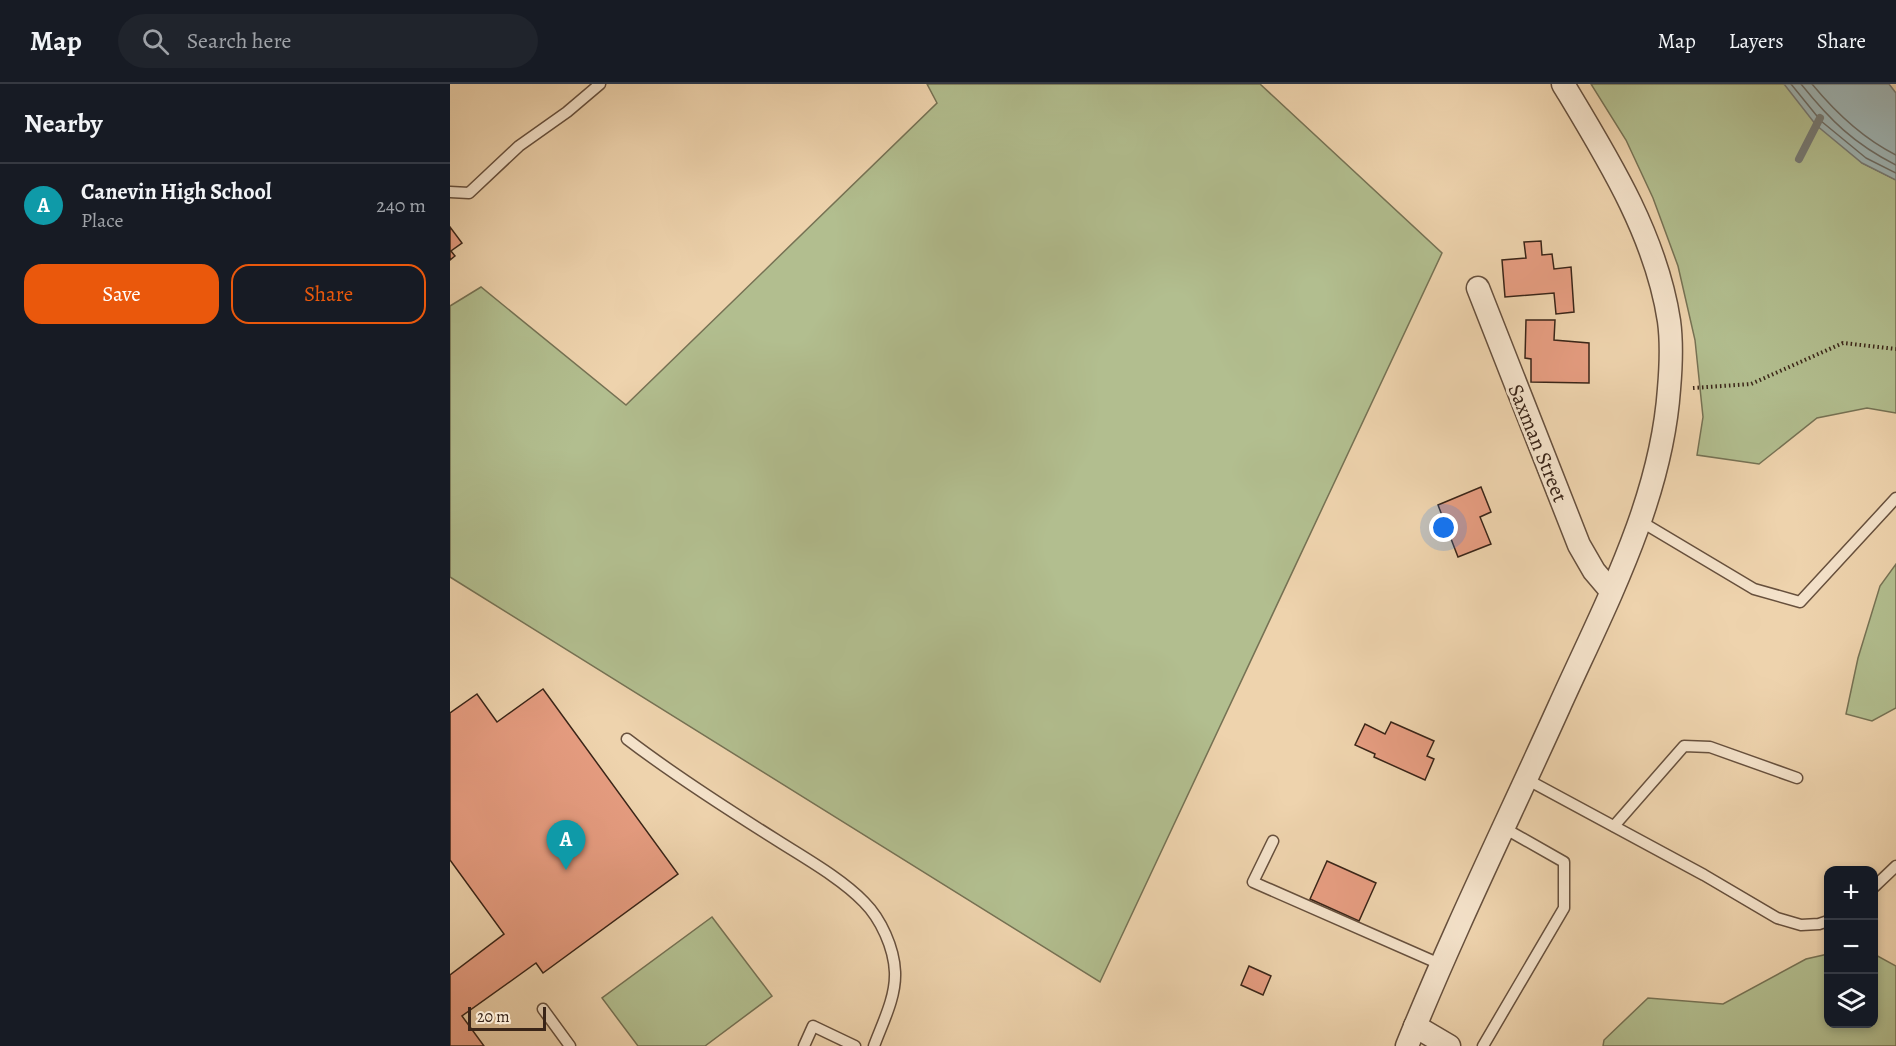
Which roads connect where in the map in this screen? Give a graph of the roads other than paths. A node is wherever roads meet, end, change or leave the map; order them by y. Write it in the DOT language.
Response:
graph roads {
  1 [pos="600,84"];
  2 [pos="1563,84"];
  3 [pos="450,192"];
  4 [pos="1478,288"];
  5 [pos="1896,498"];
  6 [pos="1640,521"];
  7 [pos="1611,591"];
  8 [pos="627,739"];
  9 [pos="1797,778"];
  10 [pos="1526,779"];
  11 [pos="1614,826"];
  12 [pos="1504,828"];
  13 [pos="1273,841"];
  14 [pos="1896,866"];
  15 [pos="1878,883"];
  16 [pos="1824,922"];
  17 [pos="1442,965"];
  18 [pos="543,1009"];
  19 [pos="1411,1036"];
  20 [pos="570,1046"];
  21 [pos="804,1046"];
  22 [pos="855,1046"];
  23 [pos="874,1046"];
  24 [pos="1449,1046"];
  25 [pos="1483,1046"];
  1 -- 3 [label="lane"];
  2 -- 6 [label="street"];
  4 -- 7 [label="street, Saxman Street"];
  5 -- 6 [label="lane"];
  6 -- 7 [label="street"];
  7 -- 10 [label="street"];
  8 -- 23 [label="lane"];
  9 -- 11 [label="lane"];
  10 -- 11 [label="lane"];
  10 -- 12 [label="street"];
  11 -- 16 [label="lane"];
  12 -- 17 [label="street"];
  12 -- 25 [label="lane"];
  13 -- 17 [label="lane"];
  14 -- 15 [label="lane"];
  17 -- 19 [label="street"];
  18 -- 20 [label="lane"];
  19 -- 24 [label="street"];
  21 -- 22 [label="lane"];
}
